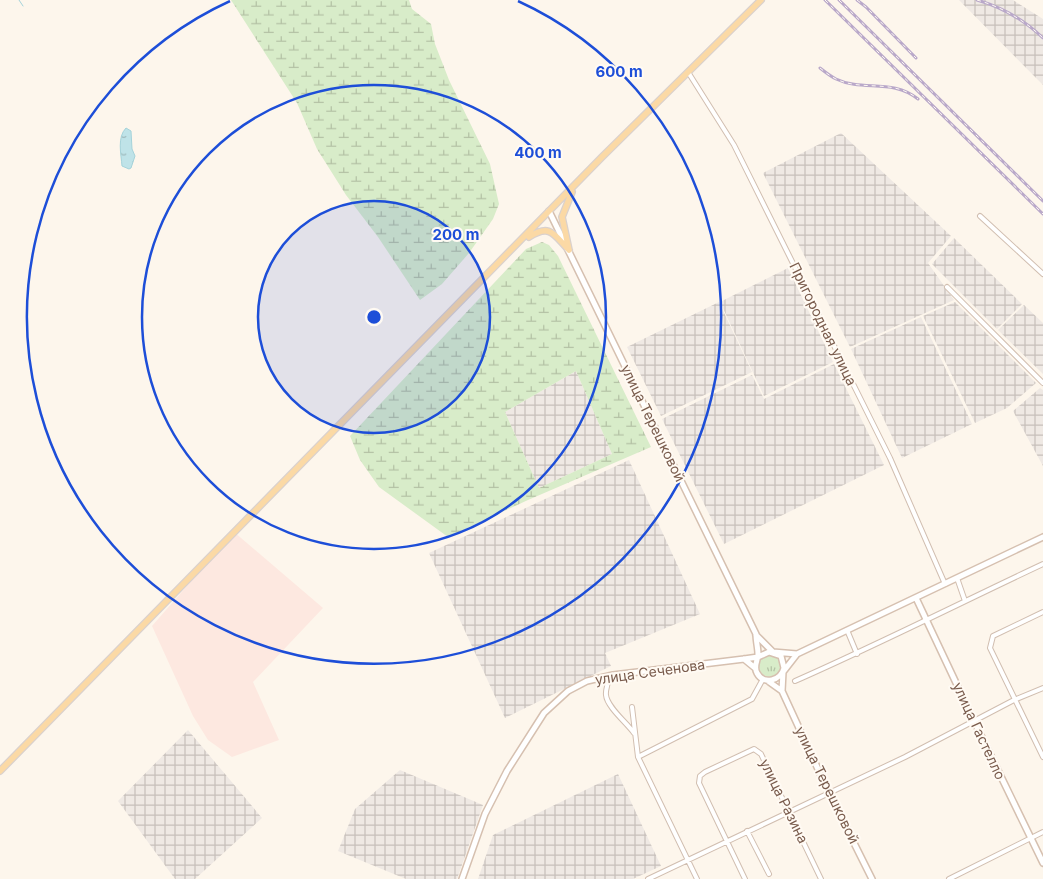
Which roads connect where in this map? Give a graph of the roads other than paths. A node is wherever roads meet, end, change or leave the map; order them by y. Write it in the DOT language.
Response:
graph roads {
  1 [pos="761,0"];
  2 [pos="688,72"];
  3 [pos="574,188"];
  4 [pos="550,211"];
  5 [pos="980,216"];
  6 [pos="520,243"];
  7 [pos="569,250"];
  8 [pos="1043,274"];
  9 [pos="947,287"];
  10 [pos="1043,383"];
  11 [pos="1043,537"];
  12 [pos="1043,564"];
  13 [pos="957,578"];
  14 [pos="944,584"];
  15 [pos="916,598"];
  16 [pos="965,600"];
  17 [pos="1043,612"];
  18 [pos="927,619"];
  19 [pos="847,630"];
  20 [pos="756,634"];
  21 [pos="773,652"];
  22 [pos="796,654"];
  23 [pos="856,654"];
  24 [pos="758,657"];
  25 [pos="744,659"];
  26 [pos="755,668"];
  27 [pos="783,672"];
  28 [pos="607,676"];
  29 [pos="765,680"];
  30 [pos="795,681"];
  31 [pos="1043,688"];
  32 [pos="782,691"];
  33 [pos="1014,700"];
  34 [pos="632,707"];
  35 [pos="974,721"];
  36 [pos="636,735"];
  37 [pos="638,757"];
  38 [pos="1043,757"];
  39 [pos="0,771"];
  40 [pos="829,793"];
  41 [pos="790,811"];
  42 [pos="748,831"];
  43 [pos="1043,832"];
  44 [pos="1030,838"];
  45 [pos="726,842"];
  46 [pos="689,860"];
  47 [pos="1043,863"];
  48 [pos="769,874"];
  49 [pos="959,877"];
  50 [pos="462,879"];
  51 [pos="648,879"];
  52 [pos="698,879"];
  53 [pos="745,879"];
  54 [pos="821,879"];
  55 [pos="872,879"];
  56 [pos="949,879"];
  1 -- 2 [label="main road"];
  2 -- 3 [label="main road"];
  2 -- 14 [label="street, Пригородная улица"];
  3 -- 4 [label="main road"];
  3 -- 7 [label="main road"];
  4 -- 6 [label="main road"];
  4 -- 7 [label="street, улица Терешковой"];
  5 -- 8 [label="street"];
  6 -- 7 [label="main road"];
  6 -- 39 [label="main road"];
  7 -- 20 [label="street, улица Терешковой"];
  9 -- 10 [label="street"];
  11 -- 13 [label="street"];
  12 -- 16 [label="street"];
  13 -- 14 [label="street"];
  13 -- 16 [label="street"];
  14 -- 15 [label="street"];
  15 -- 18 [label="street, улица Гастелло"];
  15 -- 19 [label="street"];
  16 -- 18 [label="street"];
  17 -- 33 [label="street"];
  18 -- 23 [label="street"];
  18 -- 35 [label="street, улица Гастелло"];
  19 -- 22 [label="street"];
  19 -- 23 [label="street"];
  20 -- 21 [label="street, улица Терешковой"];
  20 -- 24 [label="street, улица Терешковой"];
  21 -- 22 [label="street"];
  21 -- 24 [label="street"];
  21 -- 27 [label="street, улица Терешковой"];
  22 -- 27 [label="street"];
  23 -- 30 [label="street"];
  24 -- 25 [label="street, улица Сеченова"];
  24 -- 26 [label="street, улица Терешковой"];
  25 -- 26 [label="street"];
  25 -- 28 [label="street, улица Сеченова"];
  26 -- 29 [label="street, улица Терешковой"];
  27 -- 29 [label="street"];
  27 -- 32 [label="street, улица Терешковой"];
  28 -- 36 [label="street"];
  28 -- 50 [label="street, улица Сеченова"];
  29 -- 32 [label="street, улица Терешковой"];
  29 -- 37 [label="street"];
  31 -- 33 [label="street"];
  32 -- 40 [label="street, улица Терешковой"];
  33 -- 35 [label="street"];
  33 -- 38 [label="street"];
  34 -- 36 [label="street"];
  35 -- 40 [label="street"];
  35 -- 44 [label="street, улица Гастелло"];
  36 -- 37 [label="street"];
  37 -- 46 [label="street"];
  40 -- 41 [label="street"];
  40 -- 55 [label="street, улица Терешковой"];
  41 -- 42 [label="street"];
  41 -- 45 [label="street, улица Разина"];
  41 -- 54 [label="street, улица Разина"];
  42 -- 45 [label="street"];
  42 -- 48 [label="street"];
  43 -- 44 [label="street"];
  44 -- 47 [label="street, улица Гастелло"];
  44 -- 49 [label="street"];
  45 -- 46 [label="street"];
  45 -- 53 [label="street, улица Разина"];
  46 -- 51 [label="street"];
  46 -- 52 [label="street"];
  49 -- 56 [label="street"];
}
